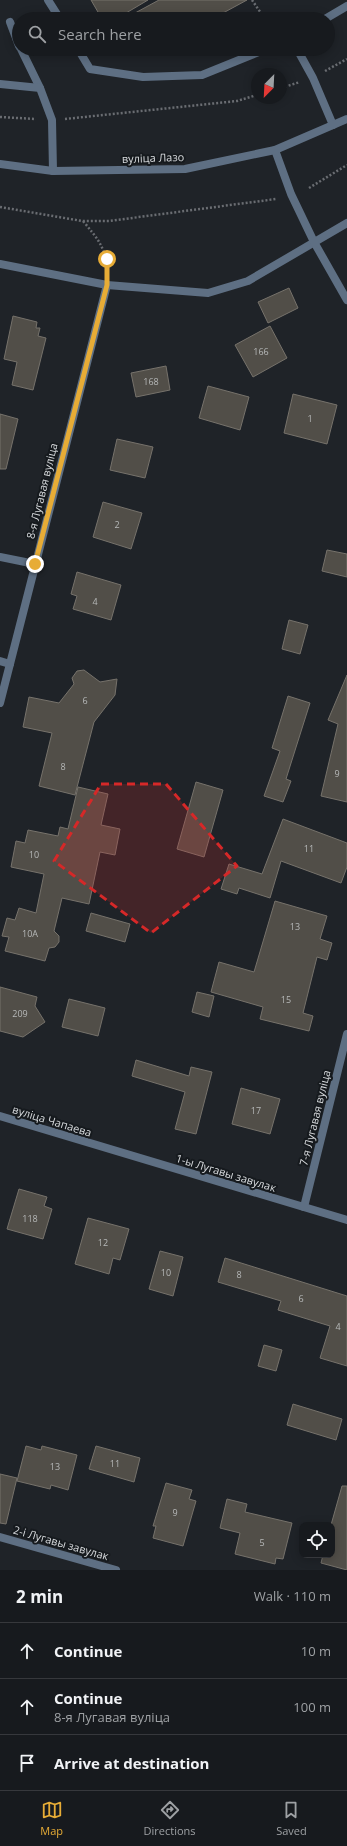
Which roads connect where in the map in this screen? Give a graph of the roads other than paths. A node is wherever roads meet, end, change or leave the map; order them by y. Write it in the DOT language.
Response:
graph roads {
  1 [pos="48,0"];
  2 [pos="347,6"];
  3 [pos="56,12"];
  4 [pos="335,13"];
  5 [pos="10,22"];
  6 [pos="12,27"];
  7 [pos="24,56"];
  8 [pos="82,56"];
  9 [pos="249,56"];
  10 [pos="301,56"];
  11 [pos="0,84"];
  12 [pos="40,88"];
  13 [pos="347,119"];
  14 [pos="334,125"];
  15 [pos="275,150"];
  16 [pos="0,164"];
  17 [pos="53,171"];
  18 [pos="347,223"];
  19 [pos="314,242"];
  20 [pos="0,264"];
  21 [pos="107,285"];
  22 [pos="347,300"];
  23 [pos="0,557"];
  24 [pos="35,564"];
  25 [pos="0,661"];
  26 [pos="10,664"];
  27 [pos="0,703"];
  28 [pos="347,1034"];
  29 [pos="0,1116"];
  30 [pos="98,1146"];
  31 [pos="304,1208"];
  32 [pos="347,1220"];
  33 [pos="0,1537"];
  34 [pos="116,1570"];
  1 -- 3 [label="street"];
  2 -- 4 [label="street"];
  5 -- 6 [label="street"];
  7 -- 12 [label="street"];
  8 -- 9 [label="street"];
  10 -- 14 [label="street"];
  11 -- 12 [label="street"];
  12 -- 17 [label="street"];
  13 -- 14 [label="street, вуліца Лазо"];
  14 -- 15 [label="street, вуліца Лазо"];
  15 -- 17 [label="street, вуліца Лазо"];
  15 -- 19 [label="street"];
  16 -- 17 [label="street, вуліца Лазо"];
  18 -- 19 [label="street"];
  19 -- 21 [label="street"];
  19 -- 22 [label="street"];
  20 -- 21 [label="street"];
  21 -- 24 [label="street, 8-я Лугавая вуліца"];
  23 -- 24 [label="street"];
  24 -- 26 [label="street, 8-я Лугавая вуліца"];
  25 -- 26 [label="street"];
  26 -- 27 [label="street, 8-я Лугавая вуліца"];
  28 -- 31 [label="street, 7-я Лугавая вуліца"];
  29 -- 30 [label="street, вуліца Чапаева"];
  30 -- 31 [label="street, 1-ы Лугавы завулак"];
  31 -- 32 [label="street, 1-ы Лугавы завулак"];
  33 -- 34 [label="street, 2-і Лугавы завулак"];
}
